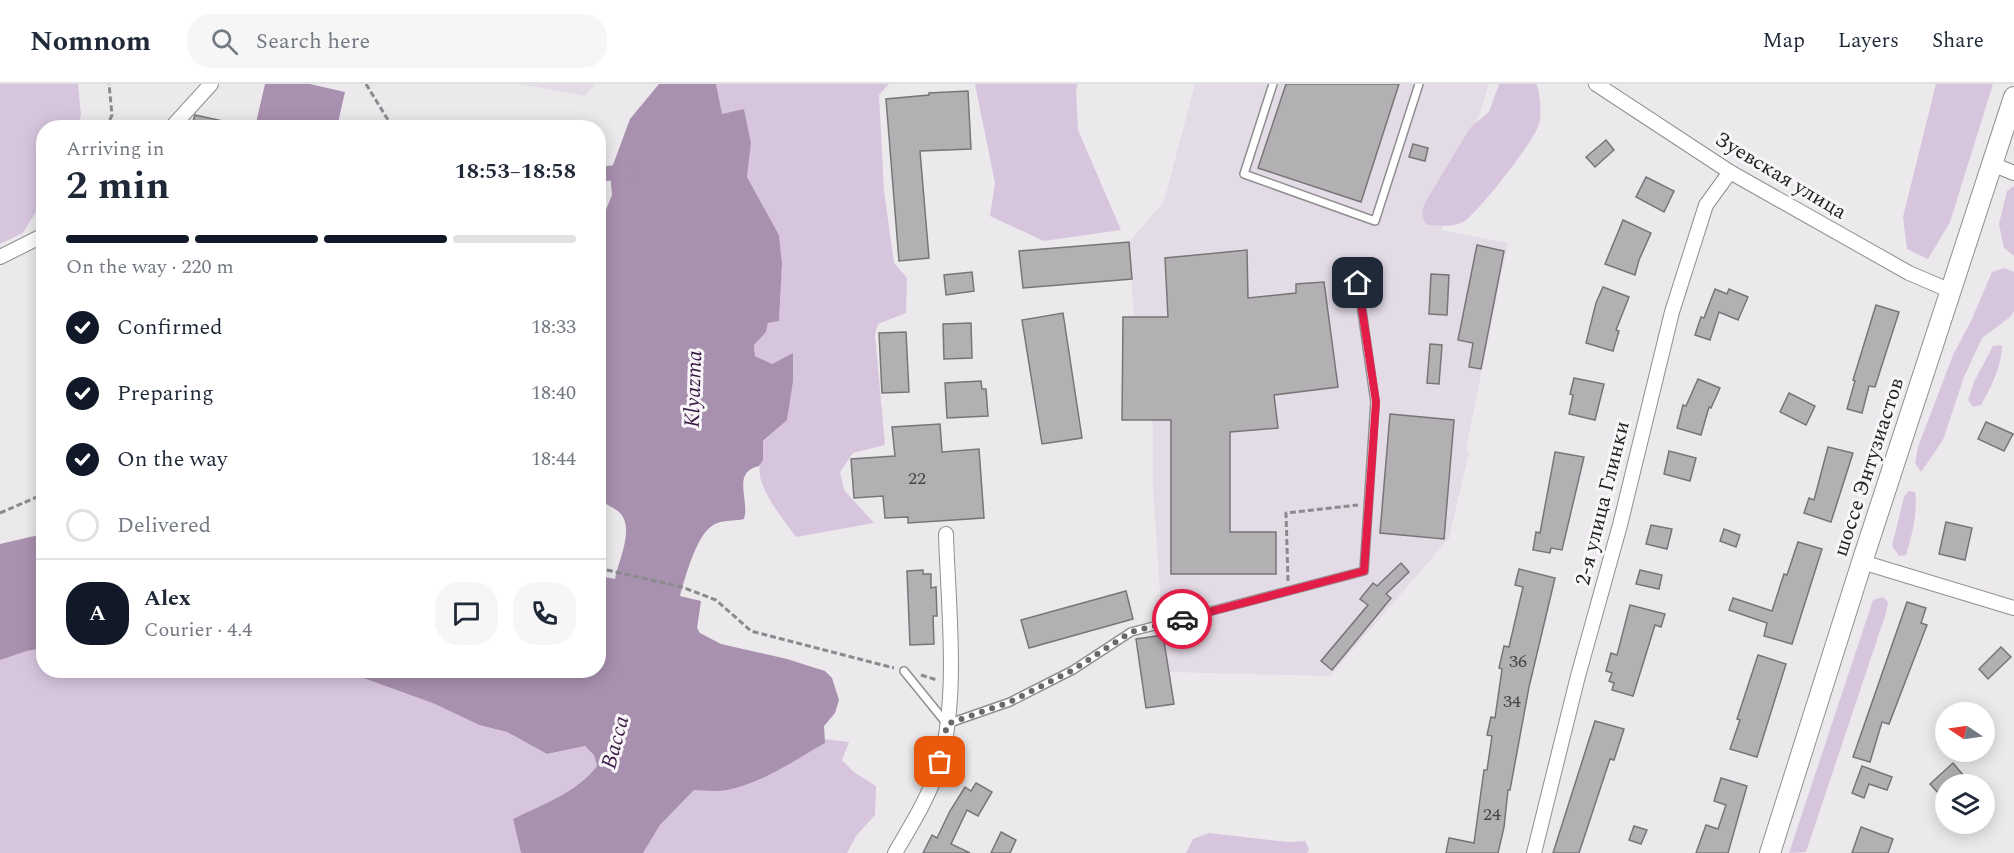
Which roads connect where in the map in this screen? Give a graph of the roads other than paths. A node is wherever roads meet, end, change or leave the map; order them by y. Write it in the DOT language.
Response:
graph roads {
  1 [pos="211,84"];
  2 [pos="1274,84"];
  3 [pos="1419,84"];
  4 [pos="1596,84"];
  5 [pos="2014,97"];
  6 [pos="178,120"];
  7 [pos="1992,164"];
  8 [pos="1730,171"];
  9 [pos="2014,173"];
  10 [pos="36,239"];
  11 [pos="0,257"];
  12 [pos="1358,283"];
  13 [pos="1950,291"];
  14 [pos="946,534"];
  15 [pos="1862,562"];
  16 [pos="2014,608"];
  17 [pos="904,671"];
  18 [pos="947,724"];
  19 [pos="896,853"];
  20 [pos="1534,853"];
  21 [pos="1770,853"];
  1 -- 6 [label="street"];
  2 -- 3 [label="lane"];
  4 -- 8 [label="street, Зуевская улица"];
  5 -- 7 [label="main road, шоссе Энтузиастов"];
  7 -- 9 [label="street"];
  7 -- 13 [label="main road, шоссе Энтузиастов"];
  8 -- 13 [label="street, Зуевская улица"];
  8 -- 20 [label="street, 2-я улица Глинки"];
  10 -- 11 [label="street"];
  12 -- 18 [label="lane"];
  13 -- 15 [label="main road, шоссе Энтузиастов"];
  14 -- 18 [label="street"];
  15 -- 16 [label="street"];
  15 -- 21 [label="main road, шоссе Энтузиастов"];
  17 -- 18 [label="lane"];
  18 -- 19 [label="street"];
}
